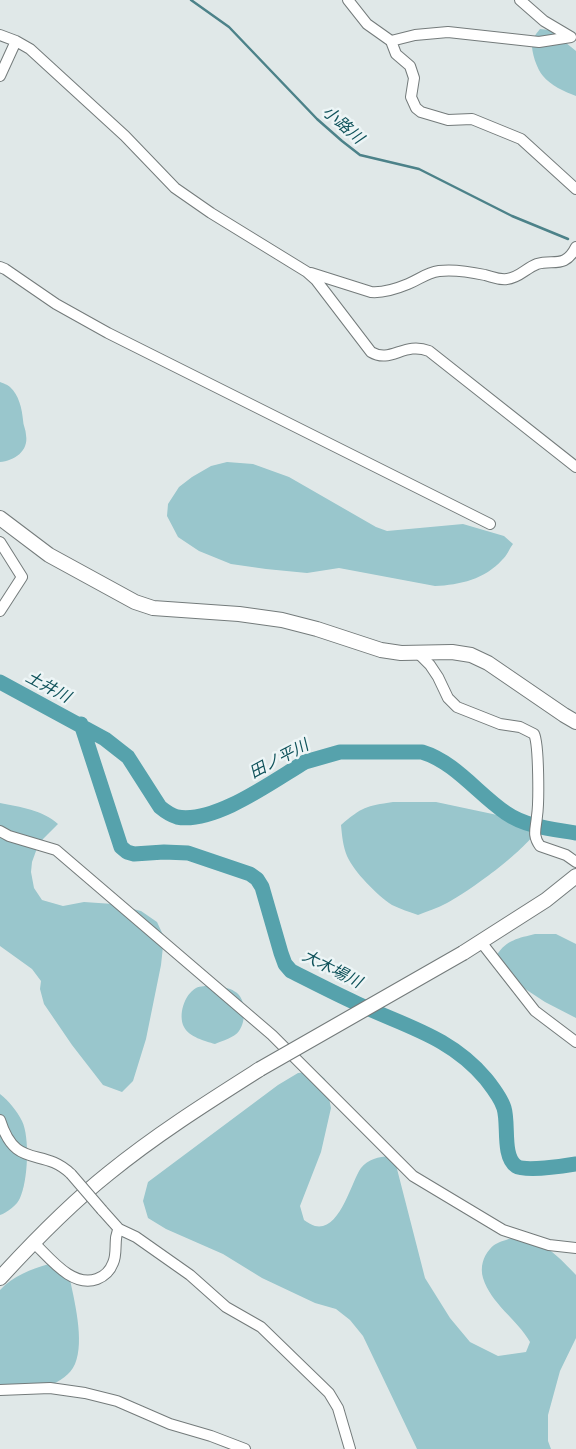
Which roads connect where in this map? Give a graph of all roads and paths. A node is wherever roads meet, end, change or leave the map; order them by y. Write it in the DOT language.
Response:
graph roads {
  1 [pos="348,0"];
  2 [pos="520,0"];
  3 [pos="0,35"];
  4 [pos="574,39"];
  5 [pos="16,41"];
  6 [pos="391,42"];
  7 [pos="0,76"];
  8 [pos="576,189"];
  9 [pos="576,247"];
  10 [pos="0,267"];
  11 [pos="307,272"];
  12 [pos="576,467"];
  13 [pos="0,518"];
  14 [pos="490,524"];
  15 [pos="0,542"];
  16 [pos="0,611"];
  17 [pos="418,653"];
  18 [pos="576,722"];
  19 [pos="0,831"];
  20 [pos="576,862"];
  21 [pos="576,876"];
  22 [pos="482,942"];
  23 [pos="576,1042"];
  24 [pos="0,1120"];
  25 [pos="119,1229"];
  26 [pos="33,1242"];
  27 [pos="576,1248"];
  28 [pos="0,1278"];
  29 [pos="0,1390"];
  30 [pos="245,1449"];
  31 [pos="350,1449"];
  1 -- 6 [label="street"];
  2 -- 4 [label="street"];
  3 -- 5 [label="street"];
  4 -- 6 [label="street"];
  5 -- 7 [label="street"];
  5 -- 11 [label="street"];
  6 -- 8 [label="street"];
  9 -- 11 [label="street"];
  10 -- 14 [label="street"];
  11 -- 12 [label="street"];
  13 -- 17 [label="street"];
  15 -- 16 [label="street"];
  17 -- 18 [label="street"];
  17 -- 20 [label="street"];
  19 -- 27 [label="street"];
  21 -- 22 [label="street"];
  22 -- 23 [label="street"];
  22 -- 26 [label="street, bridge"];
  24 -- 25 [label="street, bridge"];
  25 -- 26 [label="street"];
  25 -- 31 [label="street"];
  26 -- 28 [label="street"];
  29 -- 30 [label="street"];
}
